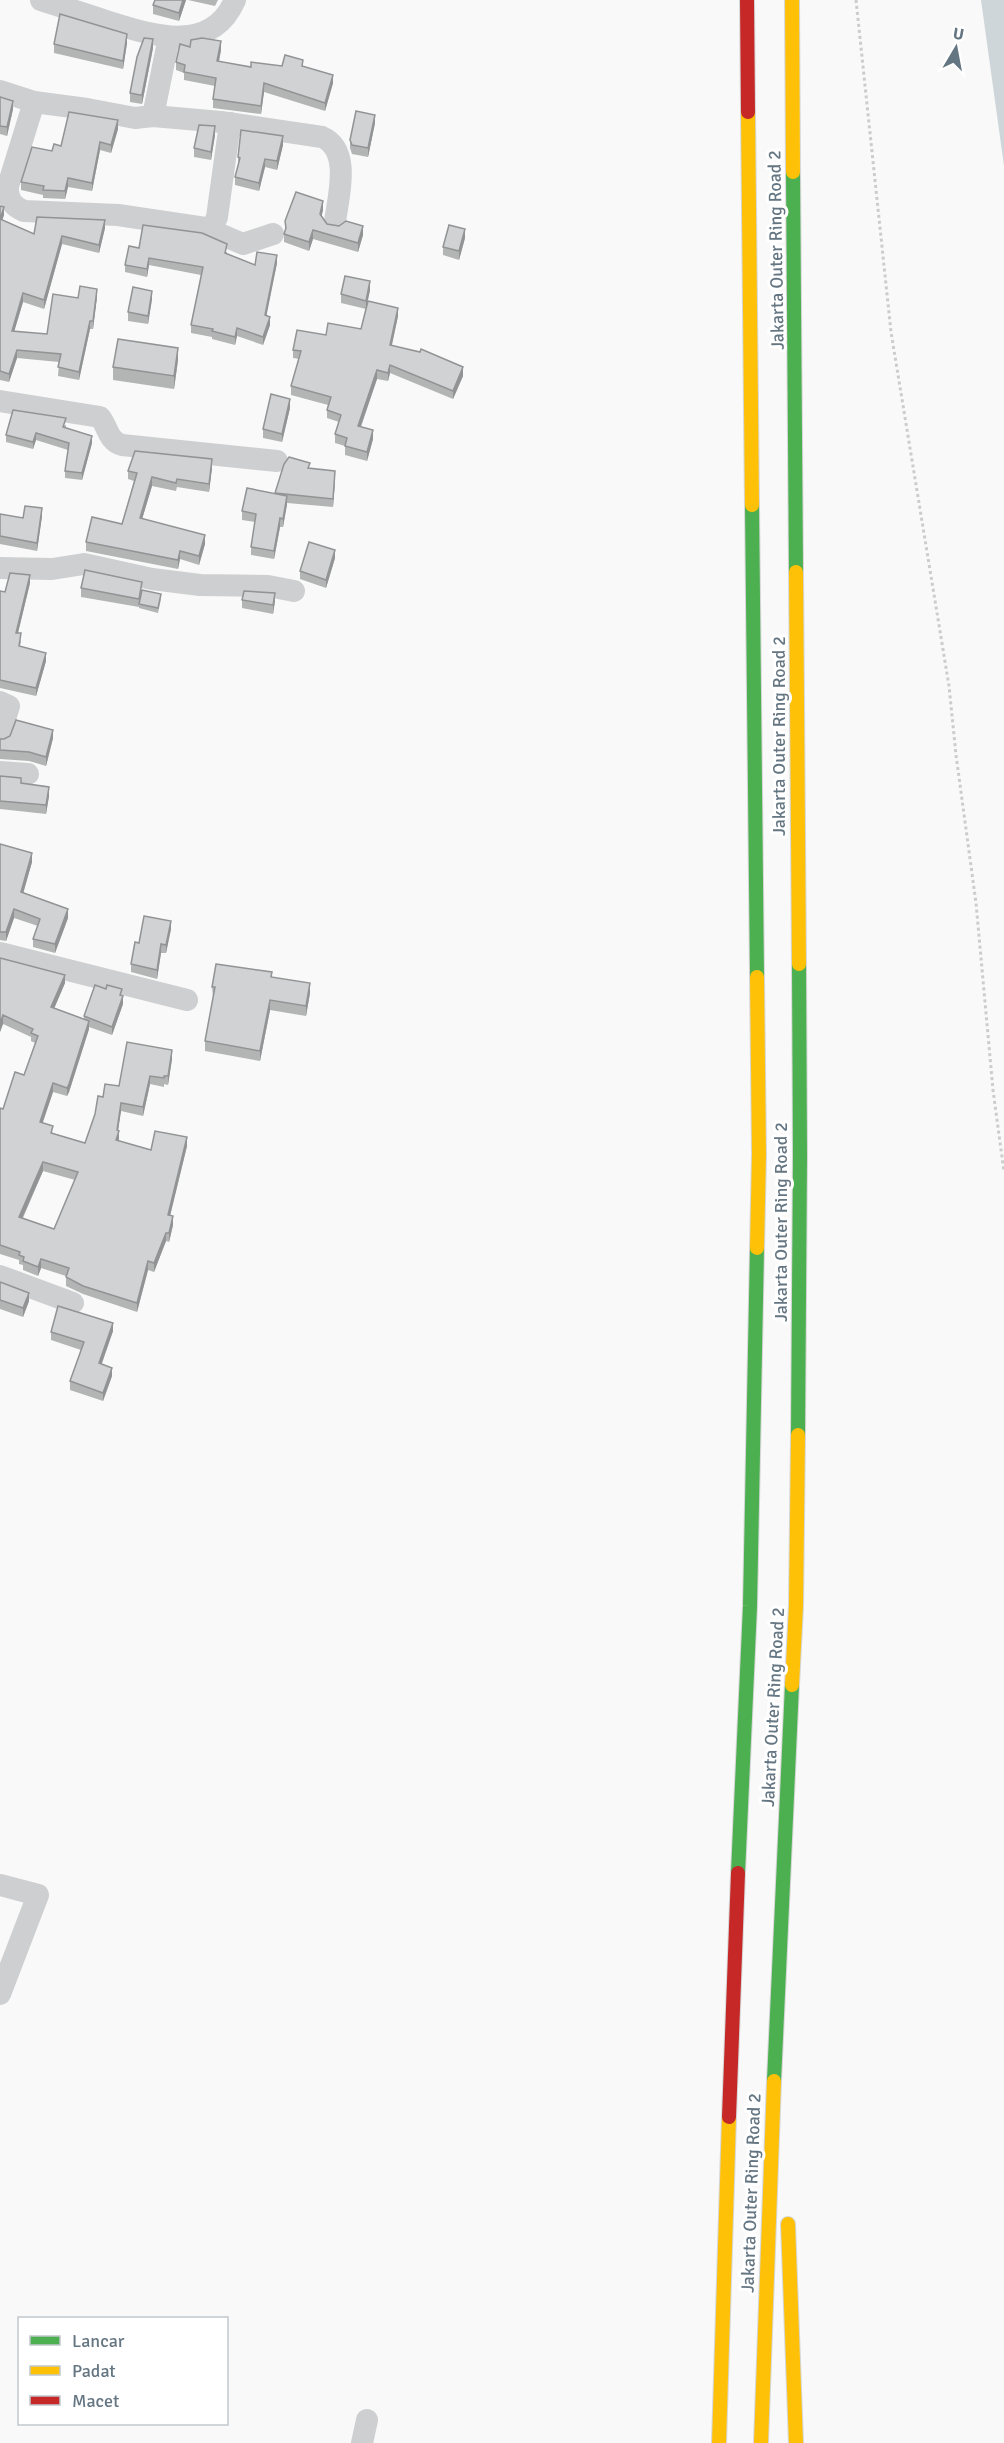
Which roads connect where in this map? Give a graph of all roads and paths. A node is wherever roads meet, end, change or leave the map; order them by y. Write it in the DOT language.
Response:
graph roads {
  1 [pos="41,0"];
  2 [pos="235,0"];
  3 [pos="747,0"];
  4 [pos="792,0"];
  5 [pos="856,0"];
  6 [pos="169,37"];
  7 [pos="0,91"];
  8 [pos="34,102"];
  9 [pos="153,116"];
  10 [pos="230,123"];
  11 [pos="5,198"];
  12 [pos="335,222"];
  13 [pos="208,229"];
  14 [pos="273,234"];
  15 [pos="0,401"];
  16 [pos="278,461"];
  17 [pos="0,568"];
  18 [pos="294,591"];
  19 [pos="0,702"];
  20 [pos="0,735"];
  21 [pos="0,772"];
  22 [pos="28,774"];
  23 [pos="0,952"];
  24 [pos="186,1000"];
  25 [pos="1004,1172"];
  26 [pos="0,1276"];
  27 [pos="73,1303"];
  28 [pos="0,1885"];
  29 [pos="778,1964"];
  30 [pos="0,1994"];
  31 [pos="785,2156"];
  32 [pos="787,2216"];
  33 [pos="367,2420"];
  34 [pos="362,2443"];
  35 [pos="719,2443"];
  36 [pos="761,2443"];
  37 [pos="796,2443"];
  1 -- 6 [label="street"];
  2 -- 6 [label="street"];
  3 -- 35 [label="highway, Jakarta Outer Ring Road 2"];
  4 -- 29 [label="highway, Jakarta Outer Ring Road 2"];
  5 -- 25 [label="path"];
  6 -- 9 [label="street"];
  7 -- 8 [label="street"];
  8 -- 9 [label="street"];
  8 -- 11 [label="street"];
  9 -- 10 [label="street"];
  10 -- 12 [label="street"];
  10 -- 13 [label="street"];
  11 -- 13 [label="street"];
  13 -- 14 [label="street"];
  15 -- 16 [label="street"];
  17 -- 18 [label="street"];
  19 -- 20 [label="street"];
  21 -- 22 [label="street"];
  23 -- 24 [label="street"];
  26 -- 27 [label="street"];
  28 -- 30 [label="street"];
  29 -- 31 [label="highway"];
  29 -- 36 [label="highway, Jakarta Outer Ring Road 2"];
  32 -- 37 [label="highway"];
  33 -- 34 [label="street"];
}
